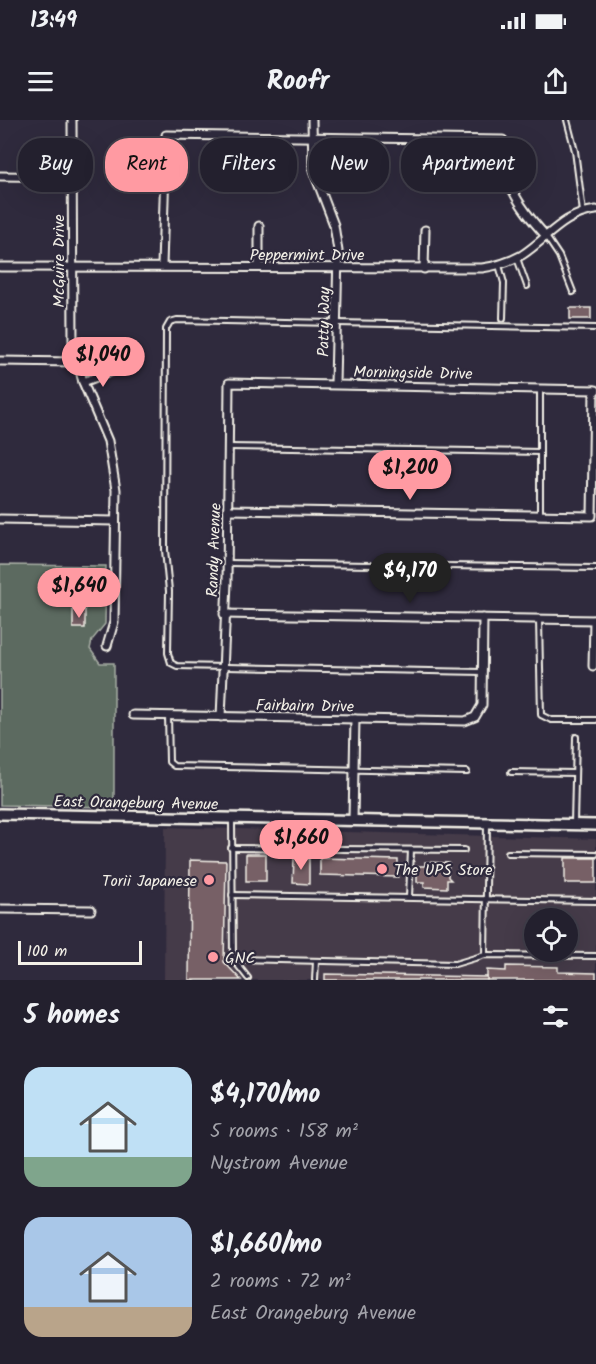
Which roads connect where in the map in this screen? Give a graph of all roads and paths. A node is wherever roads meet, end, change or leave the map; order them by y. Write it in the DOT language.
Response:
graph roads {
  1 [pos="72,120"];
  2 [pos="312,120"];
  3 [pos="567,120"];
  4 [pos="312,136"];
  5 [pos="72,138"];
  6 [pos="0,176"];
  7 [pos="18,176"];
  8 [pos="72,192"];
  9 [pos="596,210"];
  10 [pos="583,212"];
  11 [pos="259,226"];
  12 [pos="425,230"];
  13 [pos="545,235"];
  14 [pos="517,257"];
  15 [pos="499,265"];
  16 [pos="162,266"];
  17 [pos="0,267"];
  18 [pos="72,267"];
  19 [pos="259,267"];
  20 [pos="338,268"];
  21 [pos="424,269"];
  22 [pos="527,286"];
  23 [pos="573,292"];
  24 [pos="503,318"];
  25 [pos="336,323"];
  26 [pos="596,328"];
  27 [pos="0,361"];
  28 [pos="76,362"];
  29 [pos="115,370"];
  30 [pos="82,382"];
  31 [pos="229,383"];
  32 [pos="335,384"];
  33 [pos="540,388"];
  34 [pos="595,390"];
  35 [pos="229,447"];
  36 [pos="540,452"];
  37 [pos="228,510"];
  38 [pos="540,515"];
  39 [pos="0,519"];
  40 [pos="116,520"];
  41 [pos="227,563"];
  42 [pos="596,568"];
  43 [pos="224,614"];
  44 [pos="483,618"];
  45 [pos="539,619"];
  46 [pos="595,620"];
  47 [pos="107,646"];
  48 [pos="593,666"];
  49 [pos="222,668"];
  50 [pos="482,672"];
  51 [pos="133,715"];
  52 [pos="168,715"];
  53 [pos="221,717"];
  54 [pos="355,719"];
  55 [pos="596,720"];
  56 [pos="576,737"];
  57 [pos="354,771"];
  58 [pos="467,772"];
  59 [pos="511,772"];
  60 [pos="576,773"];
  61 [pos="0,814"];
  62 [pos="232,819"];
  63 [pos="353,820"];
  64 [pos="487,823"];
  65 [pos="574,825"];
  66 [pos="596,825"];
  67 [pos="231,848"];
  68 [pos="411,850"];
  69 [pos="464,850"];
  70 [pos="508,853"];
  71 [pos="596,854"];
  72 [pos="232,895"];
  73 [pos="409,897"];
  74 [pos="485,898"];
  75 [pos="596,901"];
  76 [pos="0,909"];
  77 [pos="91,910"];
  78 [pos="485,955"];
  79 [pos="596,956"];
  80 [pos="233,959"];
  81 [pos="316,961"];
  82 [pos="248,978"];
  83 [pos="315,980"];
  1 -- 5 [label="street, McGuire Drive"];
  2 -- 4 [label="street, Patty Way"];
  3 -- 10 [label="lane"];
  4 -- 13 [label="street"];
  4 -- 16 [label="street"];
  4 -- 20 [label="street, Patty Way"];
  6 -- 7 [label="street"];
  8 -- 18 [label="street, McGuire Drive"];
  9 -- 10 [label="street, Peppermint Drive"];
  10 -- 13 [label="street, Peppermint Drive"];
  11 -- 19 [label="street"];
  12 -- 21 [label="street"];
  13 -- 14 [label="street, Peppermint Drive"];
  13 -- 23 [label="lane"];
  14 -- 15 [label="street, Peppermint Drive"];
  14 -- 22 [label="lane"];
  15 -- 21 [label="street, Peppermint Drive"];
  15 -- 24 [label="lane"];
  16 -- 18 [label="street, Peppermint Drive"];
  16 -- 19 [label="street, Peppermint Drive"];
  17 -- 18 [label="street, Peppermint Drive"];
  18 -- 28 [label="street, McGuire Drive"];
  19 -- 20 [label="street, Peppermint Drive"];
  20 -- 21 [label="street, Peppermint Drive"];
  20 -- 25 [label="street, Patty Way"];
  25 -- 26 [label="lane"];
  25 -- 32 [label="street, Patty Way"];
  25 -- 49 [label="lane"];
  27 -- 28 [label="street"];
  28 -- 30 [label="street, McGuire Drive"];
  29 -- 30 [label="street"];
  30 -- 40 [label="street, McGuire Drive"];
  31 -- 32 [label="street, Morningside Drive"];
  31 -- 35 [label="street, Randy Avenue"];
  32 -- 33 [label="street, Morningside Drive"];
  33 -- 34 [label="street, Morningside Drive"];
  33 -- 36 [label="lane"];
  34 -- 38 [label="street"];
  35 -- 36 [label="lane"];
  35 -- 37 [label="street, Randy Avenue"];
  36 -- 38 [label="lane"];
  37 -- 38 [label="street"];
  37 -- 41 [label="street, Randy Avenue"];
  39 -- 40 [label="street"];
  40 -- 47 [label="street, McGuire Drive"];
  41 -- 42 [label="lane"];
  41 -- 43 [label="street, Randy Avenue"];
  43 -- 44 [label="street"];
  43 -- 49 [label="street, Randy Avenue"];
  44 -- 45 [label="street"];
  44 -- 50 [label="street"];
  45 -- 46 [label="street"];
  45 -- 55 [label="lane"];
  46 -- 48 [label="street"];
  49 -- 50 [label="lane"];
  49 -- 53 [label="street, Randy Avenue"];
  50 -- 54 [label="street, Fairbairn Drive"];
  51 -- 52 [label="street, Fairbairn Drive"];
  52 -- 53 [label="street, Fairbairn Drive"];
  52 -- 57 [label="lane"];
  53 -- 54 [label="street, Fairbairn Drive"];
  54 -- 57 [label="street"];
  56 -- 60 [label="lane"];
  57 -- 58 [label="lane"];
  57 -- 63 [label="street"];
  59 -- 60 [label="lane"];
  60 -- 65 [label="lane"];
  61 -- 62 [label="street, East Orangeburg Avenue"];
  62 -- 63 [label="street, East Orangeburg Avenue"];
  62 -- 67 [label="lane"];
  63 -- 64 [label="street, East Orangeburg Avenue"];
  64 -- 65 [label="street, East Orangeburg Avenue"];
  64 -- 74 [label="lane"];
  65 -- 66 [label="street, East Orangeburg Avenue"];
  67 -- 68 [label="lane"];
  67 -- 72 [label="lane"];
  68 -- 69 [label="lane"];
  68 -- 73 [label="lane"];
  70 -- 71 [label="lane"];
  72 -- 73 [label="lane"];
  72 -- 80 [label="lane"];
  73 -- 74 [label="lane"];
  74 -- 75 [label="lane"];
  74 -- 78 [label="lane"];
  76 -- 77 [label="street"];
  78 -- 79 [label="lane"];
  78 -- 81 [label="lane"];
  80 -- 81 [label="lane"];
  80 -- 82 [label="lane"];
  81 -- 83 [label="lane"];
}
